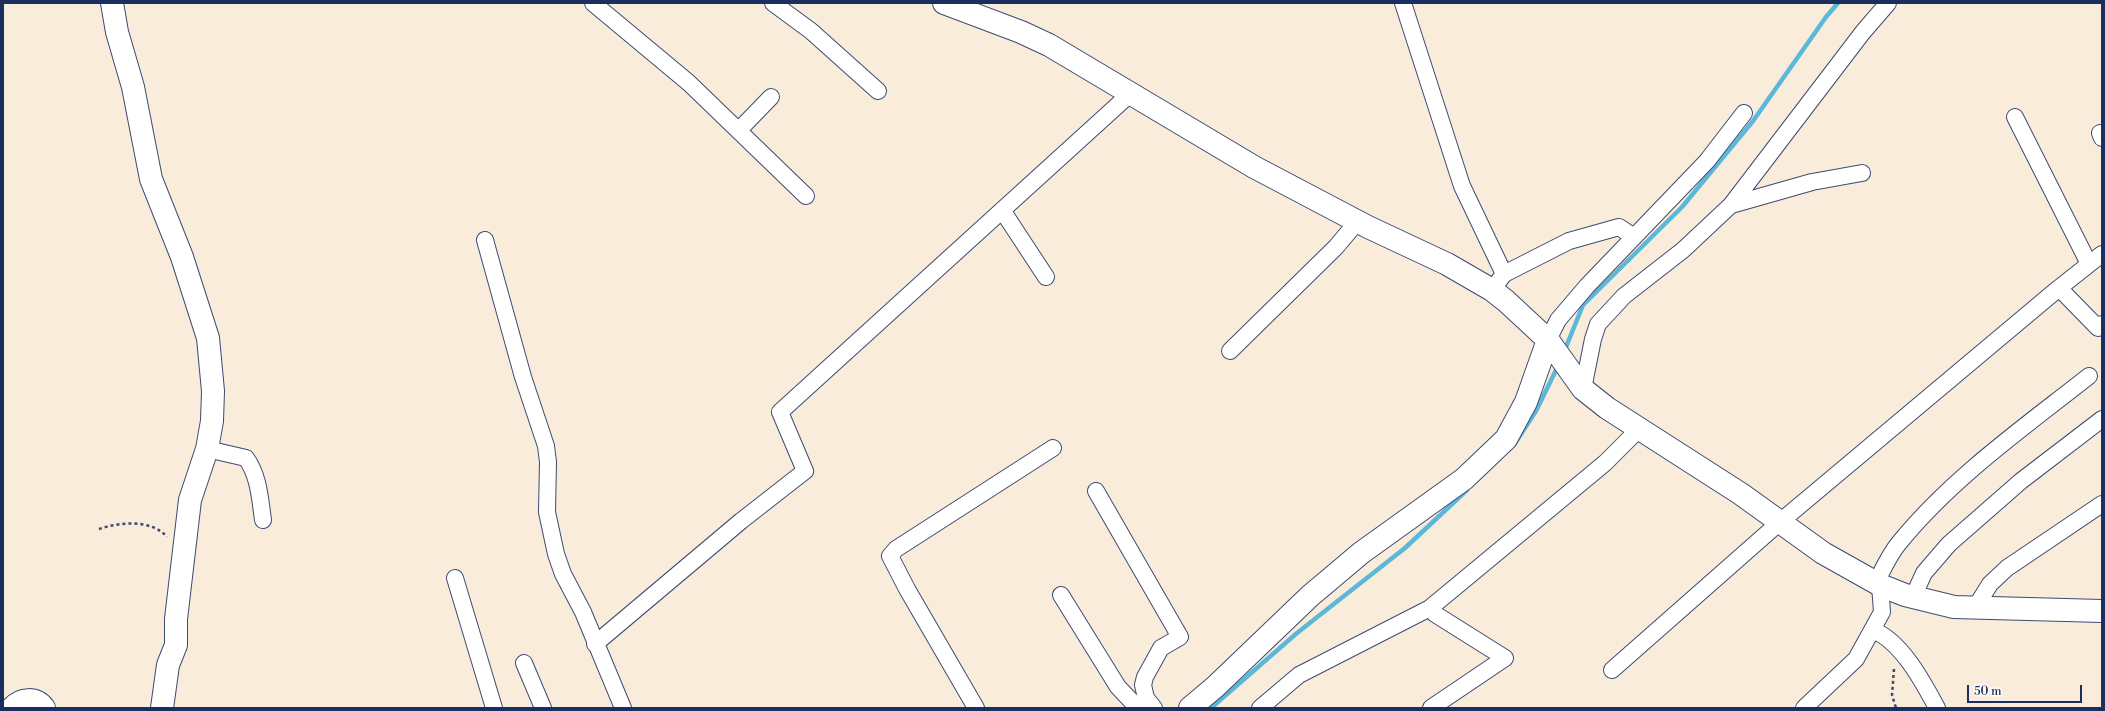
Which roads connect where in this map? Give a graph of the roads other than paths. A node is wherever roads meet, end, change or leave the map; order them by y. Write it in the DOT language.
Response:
graph roads {
  1 [pos="112,3"];
  2 [pos="593,3"];
  3 [pos="773,3"];
  4 [pos="944,3"];
  5 [pos="1403,3"];
  6 [pos="1888,3"];
  7 [pos="878,90"];
  8 [pos="1130,94"];
  9 [pos="771,97"];
  10 [pos="1744,113"];
  11 [pos="2015,118"];
  12 [pos="739,130"];
  13 [pos="1862,173"];
  14 [pos="806,196"];
  15 [pos="1731,205"];
  16 [pos="1002,210"];
  17 [pos="1357,222"];
  18 [pos="1634,237"];
  19 [pos="485,240"];
  20 [pos="2102,254"];
  21 [pos="2089,264"];
  22 [pos="1046,277"];
  23 [pos="1498,282"];
  24 [pos="2059,288"];
  25 [pos="2102,324"];
  26 [pos="1548,340"];
  27 [pos="1230,351"];
  28 [pos="2089,376"];
  29 [pos="1583,389"];
  30 [pos="2102,419"];
  31 [pos="1638,430"];
  32 [pos="1053,448"];
  33 [pos="207,449"];
  34 [pos="1096,491"];
  35 [pos="2102,504"];
  36 [pos="263,520"];
  37 [pos="1780,522"];
  38 [pos="455,578"];
  39 [pos="1878,584"];
  40 [pos="1061,595"];
  41 [pos="1913,597"];
  42 [pos="1430,608"];
  43 [pos="1975,608"];
  44 [pos="2102,611"];
  45 [pos="1873,630"];
  46 [pos="596,644"];
  47 [pos="176,645"];
  48 [pos="524,663"];
  49 [pos="1612,670"];
  50 [pos="12,708"];
  51 [pos="44,708"];
  52 [pos="162,708"];
  53 [pos="176,708"];
  54 [pos="494,708"];
  55 [pos="543,708"];
  56 [pos="623,708"];
  57 [pos="976,708"];
  58 [pos="1138,708"];
  59 [pos="1154,708"];
  60 [pos="1190,708"];
  61 [pos="1260,708"];
  62 [pos="1431,708"];
  63 [pos="1804,708"];
  64 [pos="1937,708"];
  1 -- 33 [label="street"];
  2 -- 12 [label="street"];
  3 -- 7 [label="street"];
  4 -- 8 [label="street"];
  5 -- 23 [label="street"];
  6 -- 15 [label="street"];
  8 -- 16 [label="street"];
  8 -- 17 [label="street"];
  9 -- 12 [label="street"];
  10 -- 18 [label="street"];
  11 -- 21 [label="street"];
  12 -- 14 [label="street"];
  13 -- 15 [label="street"];
  15 -- 29 [label="street"];
  16 -- 22 [label="street"];
  16 -- 46 [label="street"];
  17 -- 23 [label="street"];
  17 -- 27 [label="street"];
  18 -- 23 [label="street"];
  18 -- 26 [label="street"];
  19 -- 46 [label="street"];
  20 -- 21 [label="street"];
  21 -- 24 [label="street"];
  23 -- 26 [label="street"];
  24 -- 25 [label="street"];
  24 -- 37 [label="street"];
  26 -- 29 [label="street"];
  26 -- 60 [label="street"];
  28 -- 39 [label="street"];
  29 -- 31 [label="street"];
  30 -- 41 [label="street"];
  31 -- 37 [label="street"];
  31 -- 42 [label="street"];
  32 -- 57 [label="street"];
  33 -- 36 [label="street"];
  33 -- 47 [label="street"];
  34 -- 59 [label="street"];
  35 -- 43 [label="street"];
  37 -- 39 [label="street"];
  37 -- 49 [label="street"];
  38 -- 54 [label="street"];
  39 -- 41 [label="street"];
  39 -- 45 [label="street"];
  40 -- 58 [label="street"];
  41 -- 43 [label="street"];
  42 -- 61 [label="street"];
  42 -- 62 [label="street"];
  43 -- 44 [label="street"];
  45 -- 63 [label="street"];
  45 -- 64 [label="street"];
  46 -- 56 [label="street"];
  47 -- 52 [label="street"];
  47 -- 53 [label="street"];
  48 -- 55 [label="street"];
  50 -- 51 [label="street"];
}
